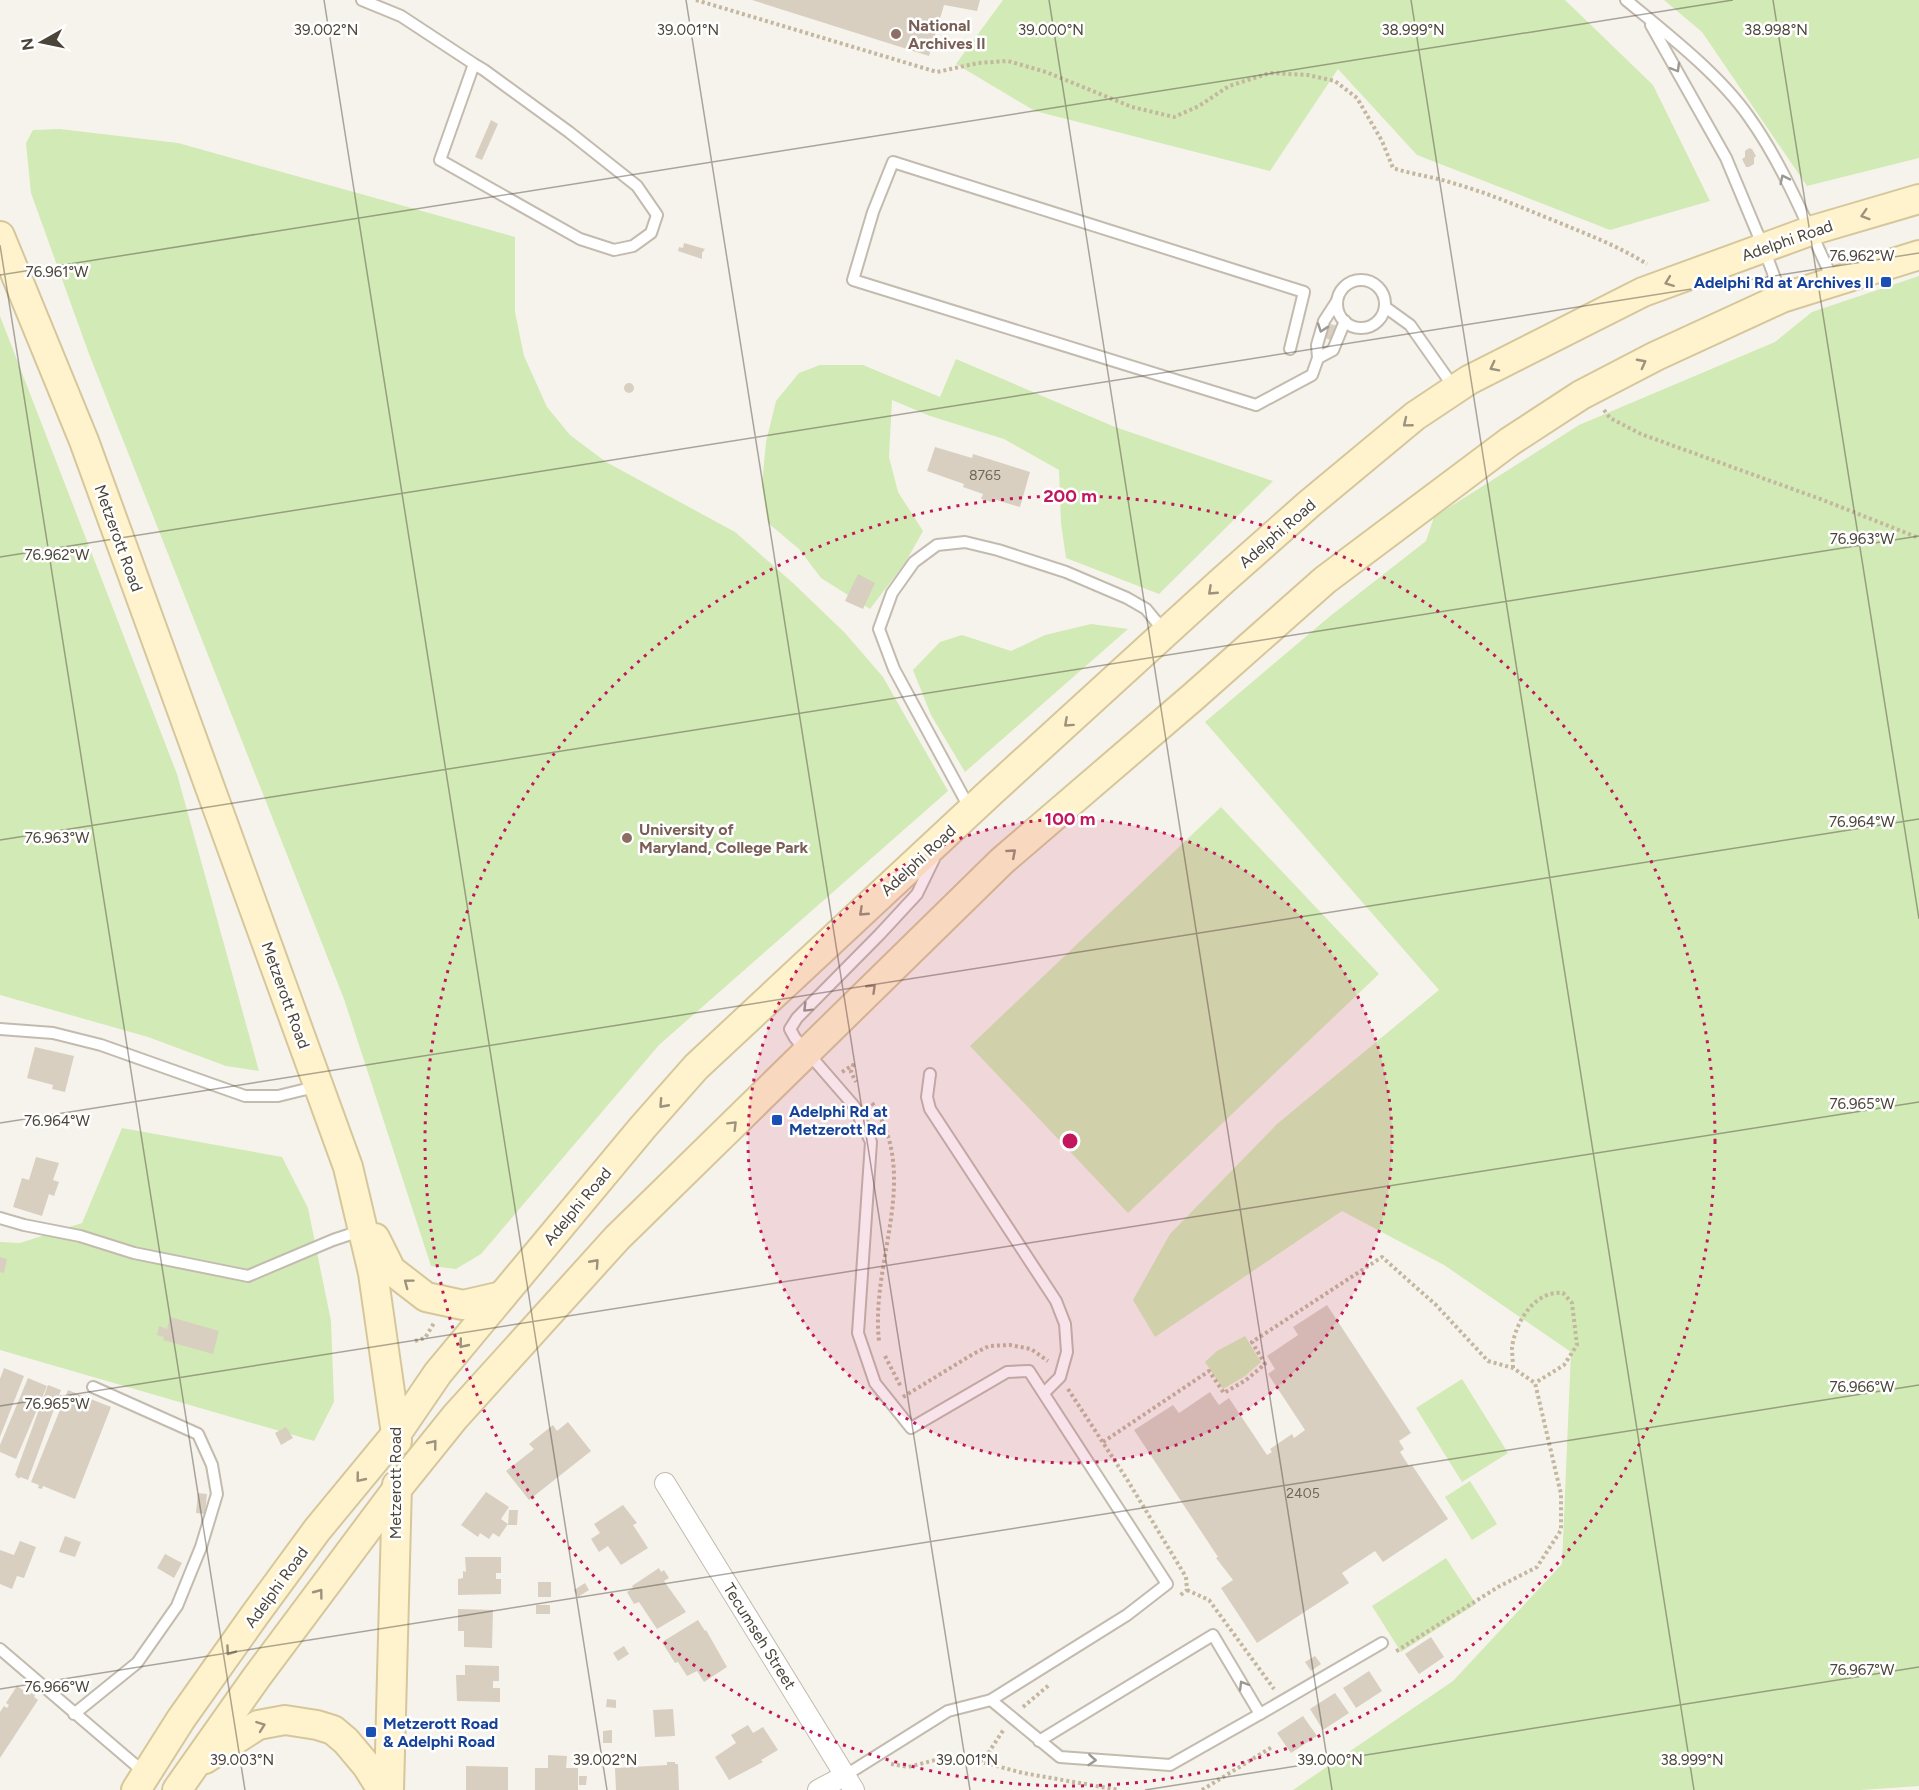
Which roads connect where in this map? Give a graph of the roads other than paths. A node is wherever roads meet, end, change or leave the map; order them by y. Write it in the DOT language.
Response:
graph roads {
  1 [pos="362,0"];
  2 [pos="1626,0"];
  3 [pos="1647,17"];
  4 [pos="474,64"];
  5 [pos="1919,199"];
  6 [pos="1810,231"];
  7 [pos="0,236"];
  8 [pos="1764,249"];
  9 [pos="1919,255"];
  10 [pos="1834,282"];
  11 [pos="1782,298"];
  12 [pos="1337,301"];
  13 [pos="1385,307"];
  14 [pos="1345,321"];
  15 [pos="1290,349"];
  16 [pos="1318,358"];
  17 [pos="1455,389"];
  18 [pos="1166,634"];
  19 [pos="971,810"];
  20 [pos="947,833"];
  21 [pos="0,1029"];
  22 [pos="807,1052"];
  23 [pos="930,1074"];
  24 [pos="319,1086"];
  25 [pos="356,1200"];
  26 [pos="0,1218"];
  27 [pos="363,1230"];
  28 [pos="502,1296"];
  29 [pos="93,1387"];
  30 [pos="1044,1393"];
  31 [pos="397,1433"];
  32 [pos="665,1483"];
  33 [pos="397,1489"];
  34 [pos="1382,1643"];
  35 [pos="0,1649"];
  36 [pos="991,1700"];
  37 [pos="74,1714"];
  38 [pos="1260,1714"];
  39 [pos="1039,1741"];
  40 [pos="853,1777"];
  41 [pos="185,1779"];
  42 [pos="141,1782"];
  43 [pos="382,1790"];
  44 [pos="389,1790"];
  45 [pos="818,1790"];
  1 -- 4 [label="lane"];
  2 -- 3 [label="lane"];
  6 -- 3 [label="lane, one-way"];
  3 -- 8 [label="lane, one-way"];
  4 -- 4 [label="lane"];
  5 -- 6 [label="main road, Adelphi Road, one-way"];
  6 -- 8 [label="main road, Adelphi Road"];
  6 -- 10 [label="lane"];
  7 -- 24 [label="main road, Metzerott Road"];
  8 -- 11 [label="lane"];
  8 -- 17 [label="main road, Adelphi Road, one-way"];
  9 -- 10 [label="main road"];
  10 -- 11 [label="main road"];
  22 -- 11 [label="main road, one-way"];
  12 -- 13 [label="lane"];
  12 -- 14 [label="lane"];
  12 -- 16 [label="lane, one-way"];
  13 -- 14 [label="lane"];
  13 -- 17 [label="lane"];
  14 -- 16 [label="lane"];
  15 -- 16 [label="lane"];
  17 -- 18 [label="main road, Adelphi Road, one-way"];
  18 -- 19 [label="main road, Adelphi Road, one-way"];
  18 -- 19 [label="lane"];
  19 -- 20 [label="main road, Adelphi Road"];
  20 -- 22 [label="lane, one-way"];
  20 -- 28 [label="main road, Adelphi Road, one-way"];
  21 -- 24 [label="lane"];
  22 -- 30 [label="lane"];
  33 -- 22 [label="main road, one-way"];
  23 -- 30 [label="lane"];
  24 -- 25 [label="main road, Metzerott Road"];
  25 -- 27 [label="main road, Metzerott Road"];
  28 -- 25 [label="main road, one-way"];
  26 -- 27 [label="lane"];
  27 -- 31 [label="main road, Metzerott Road"];
  28 -- 31 [label="main road, Adelphi Road, one-way"];
  29 -- 37 [label="lane"];
  30 -- 36 [label="lane"];
  31 -- 33 [label="main road, Metzerott Road"];
  31 -- 42 [label="main road, Adelphi Road, one-way"];
  32 -- 40 [label="street, Tecumseh Street"];
  41 -- 33 [label="main road, one-way"];
  33 -- 44 [label="main road, Metzerott Road"];
  34 -- 38 [label="lane"];
  35 -- 37 [label="lane"];
  36 -- 39 [label="lane"];
  36 -- 40 [label="lane"];
  37 -- 42 [label="lane"];
  39 -- 38 [label="lane, one-way"];
  38 -- 39 [label="lane, one-way"];
  40 -- 45 [label="street"];
  41 -- 43 [label="main road, one-way"];
}
